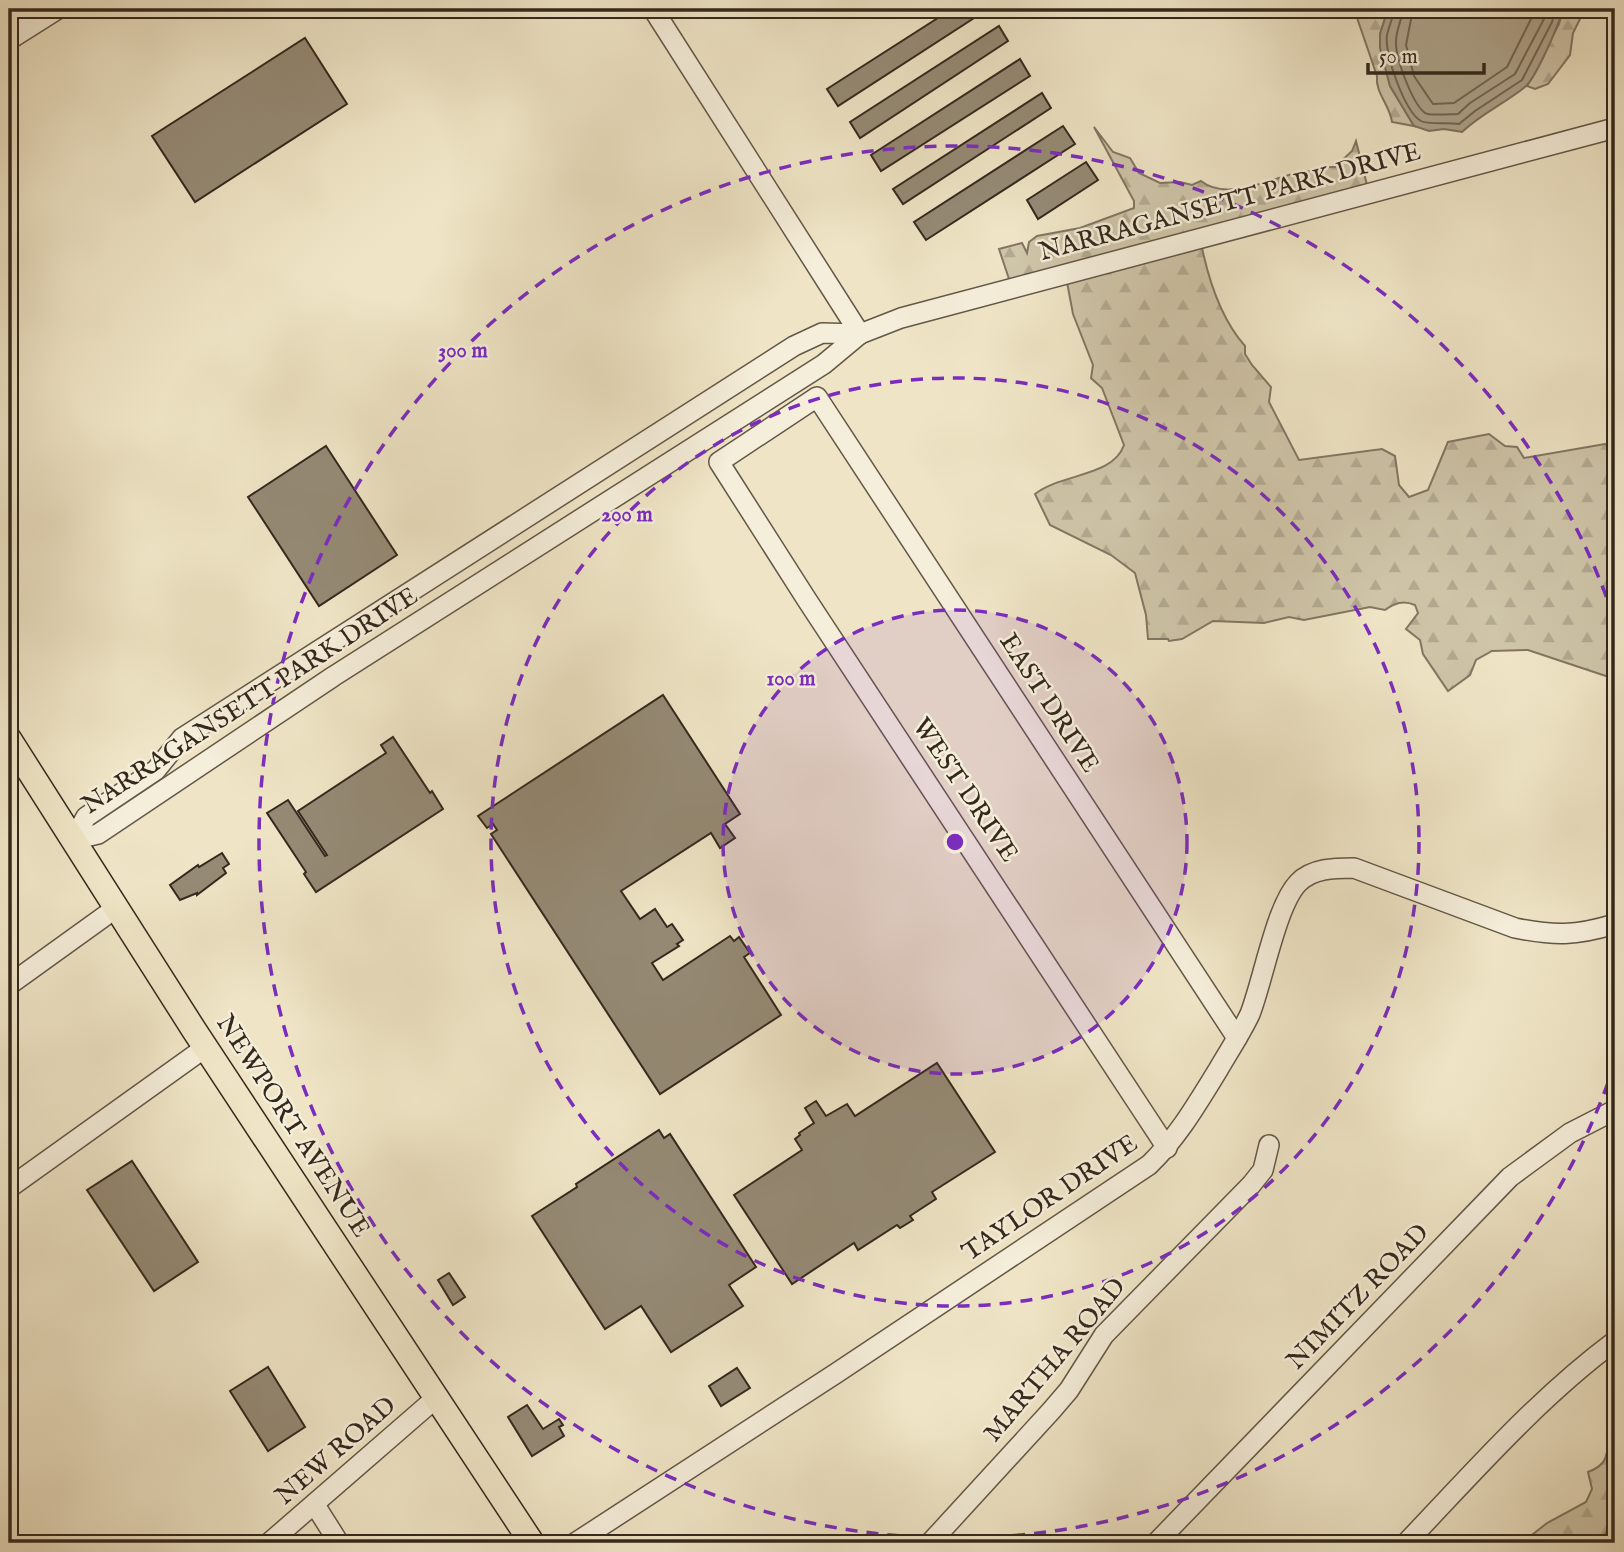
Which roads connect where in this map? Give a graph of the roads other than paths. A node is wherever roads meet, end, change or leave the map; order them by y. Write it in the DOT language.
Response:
graph roads {
  1 [pos="9,9"];
  2 [pos="58,9"];
  3 [pos="653,9"];
  4 [pos="16,35"];
  5 [pos="1615,128"];
  6 [pos="860,334"];
  7 [pos="817,397"];
  8 [pos="9,739"];
  9 [pos="73,840"];
  10 [pos="116,908"];
  11 [pos="1615,924"];
  12 [pos="9,985"];
  13 [pos="1237,1038"];
  14 [pos="206,1047"];
  15 [pos="1615,1110"];
  16 [pos="1269,1146"];
  17 [pos="1167,1148"];
  18 [pos="9,1188"];
  19 [pos="1615,1341"];
  20 [pos="436,1398"];
  21 [pos="315,1505"];
  22 [pos="269,1543"];
  23 [pos="339,1543"];
  24 [pos="532,1543"];
  25 [pos="575,1543"];
  26 [pos="930,1543"];
  27 [pos="1156,1543"];
  28 [pos="1406,1543"];
  1 -- 4 [label="street"];
  2 -- 4 [label="street"];
  3 -- 6 [label="street"];
  5 -- 6 [label="street, NARRAGANSETT PARK DRIVE"];
  6 -- 9 [label="street, NARRAGANSETT PARK DRIVE"];
  6 -- 9 [label="street, NARRAGANSETT PARK DRIVE"];
  7 -- 13 [label="street, EAST DRIVE"];
  7 -- 17 [label="street, WEST DRIVE"];
  8 -- 9 [label="main road, NEWPORT AVENUE"];
  9 -- 10 [label="main road, NEWPORT AVENUE"];
  10 -- 12 [label="street"];
  10 -- 14 [label="main road, NEWPORT AVENUE"];
  11 -- 13 [label="street, TAYLOR DRIVE"];
  13 -- 17 [label="street, TAYLOR DRIVE"];
  14 -- 18 [label="street"];
  14 -- 20 [label="main road, NEWPORT AVENUE"];
  15 -- 27 [label="street, NIMITZ ROAD"];
  16 -- 26 [label="street, MARTHA ROAD"];
  17 -- 25 [label="street, TAYLOR DRIVE"];
  19 -- 28 [label="street"];
  20 -- 21 [label="street, NEW ROAD"];
  20 -- 24 [label="main road, NEWPORT AVENUE"];
  21 -- 22 [label="street, NEW ROAD"];
  21 -- 23 [label="street"];
}
